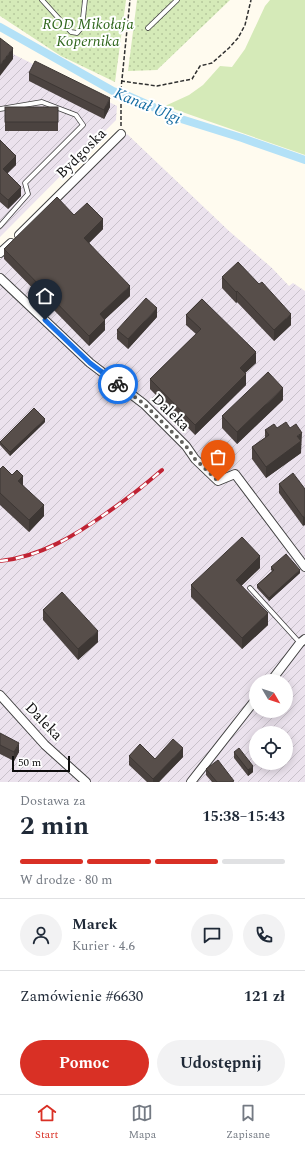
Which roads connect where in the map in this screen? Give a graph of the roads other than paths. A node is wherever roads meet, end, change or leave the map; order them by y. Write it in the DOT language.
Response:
graph roads {
  1 [pos="42,0"];
  2 [pos="85,0"];
  3 [pos="178,0"];
  4 [pos="148,28"];
  5 [pos="0,109"];
  6 [pos="121,134"];
  7 [pos="0,226"];
  8 [pos="0,253"];
  9 [pos="0,278"];
  10 [pos="305,567"];
  11 [pos="250,588"];
  12 [pos="303,641"];
  13 [pos="276,674"];
  14 [pos="0,695"];
  15 [pos="249,708"];
  16 [pos="86,782"];
  17 [pos="191,782"];
  1 -- 2 [label="lane"];
  3 -- 4 [label="lane"];
  5 -- 7 [label="lane"];
  6 -- 8 [label="street, Bydgoska"];
  9 -- 10 [label="street, Daleka"];
  11 -- 12 [label="lane"];
  12 -- 13 [label="street"];
  14 -- 16 [label="street, Daleka"];
  15 -- 17 [label="street"];
}
